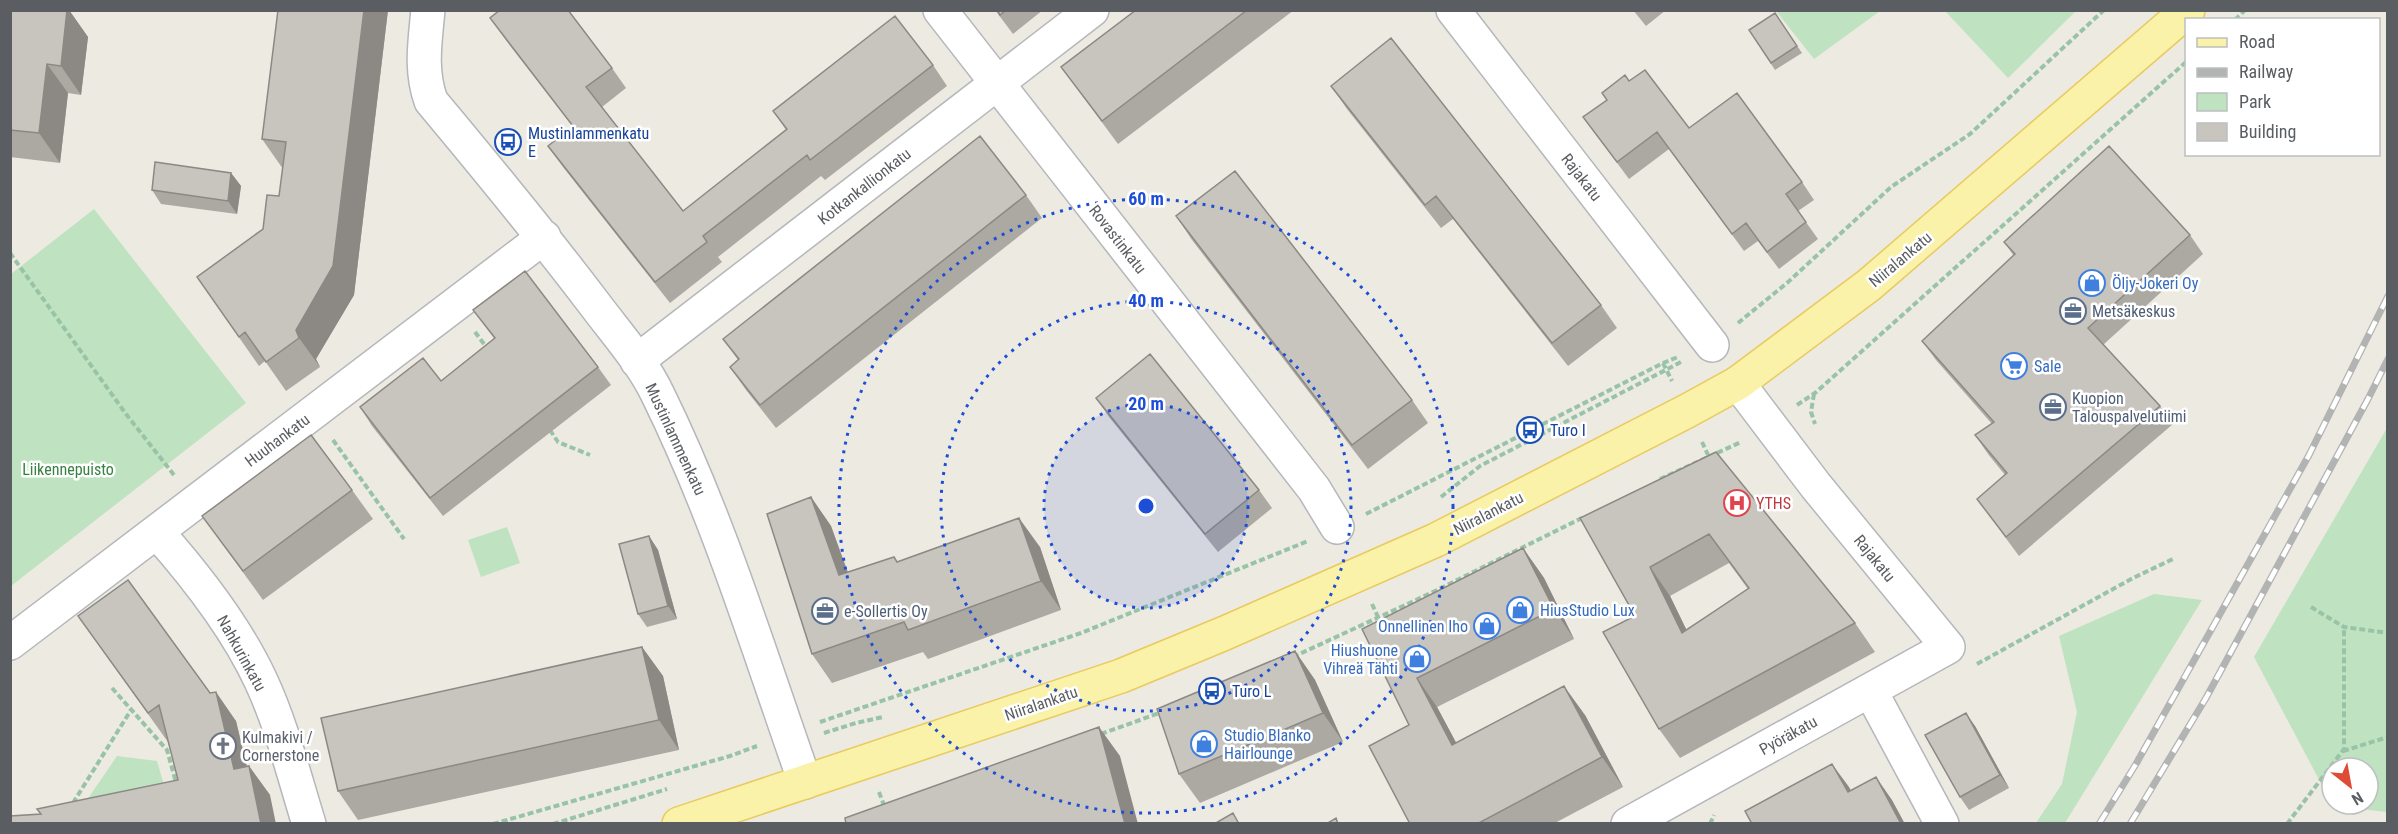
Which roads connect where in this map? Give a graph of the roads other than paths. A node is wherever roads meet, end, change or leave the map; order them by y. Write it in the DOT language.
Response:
graph roads {
  1 [pos="428,10"];
  2 [pos="940,10"];
  3 [pos="1092,10"];
  4 [pos="1453,10"];
  5 [pos="2188,10"];
  6 [pos="996,84"];
  7 [pos="544,237"];
  8 [pos="1712,345"];
  9 [pos="637,361"];
  10 [pos="1738,383"];
  11 [pos="1337,527"];
  12 [pos="157,532"];
  13 [pos="10,643"];
  14 [pos="1958,658"];
  15 [pos="1870,690"];
  16 [pos="805,782"];
  17 [pos="309,824"];
  18 [pos="679,824"];
  19 [pos="1628,824"];
  20 [pos="1942,824"];
  1 -- 7 [label="street, Mustinlammenkatu"];
  2 -- 6 [label="street, Rovastinkatu"];
  3 -- 6 [label="street, Kotkankallionkatu"];
  4 -- 8 [label="street, Rajakatu"];
  5 -- 10 [label="main road, Niiralankatu"];
  6 -- 9 [label="street, Kotkankallionkatu"];
  6 -- 11 [label="street, Rovastinkatu"];
  7 -- 9 [label="street, Mustinlammenkatu"];
  7 -- 12 [label="street, Huuhankatu"];
  9 -- 16 [label="street, Mustinlammenkatu"];
  10 -- 14 [label="street, Rajakatu"];
  10 -- 16 [label="main road, Niiralankatu"];
  12 -- 13 [label="street, Huuhankatu"];
  12 -- 17 [label="street, Nahkurinkatu"];
  14 -- 15 [label="street, Pyöräkatu"];
  15 -- 19 [label="street, Pyöräkatu"];
  15 -- 20 [label="street"];
  16 -- 18 [label="main road, Niiralankatu"];
}
